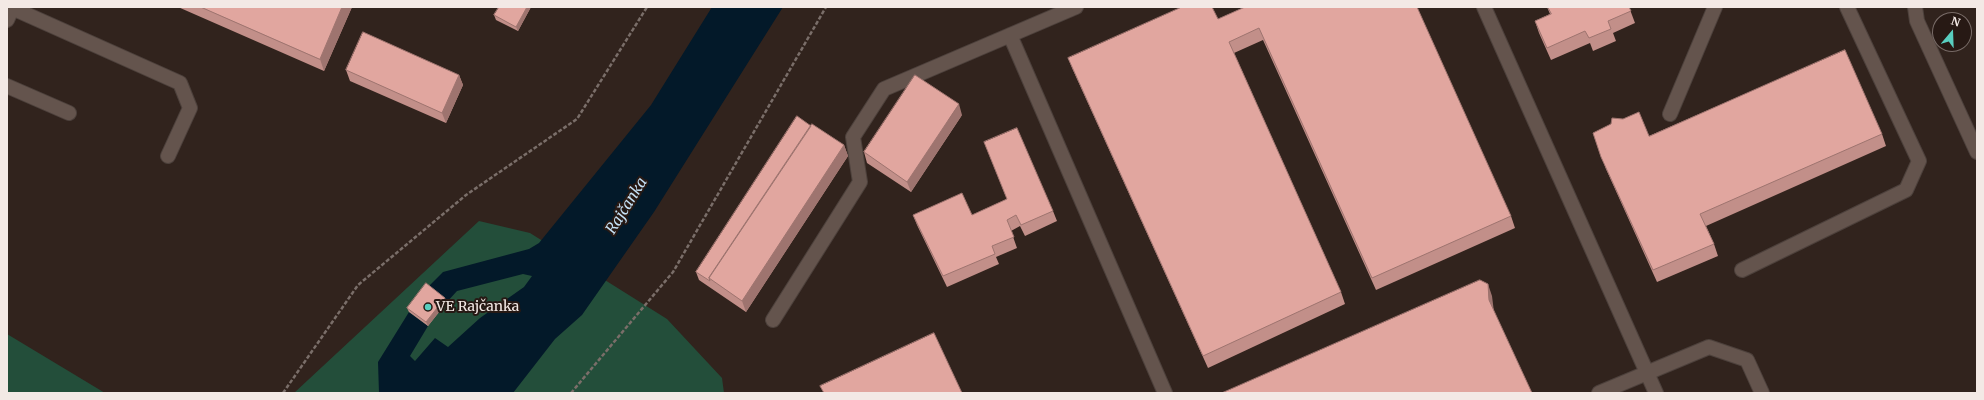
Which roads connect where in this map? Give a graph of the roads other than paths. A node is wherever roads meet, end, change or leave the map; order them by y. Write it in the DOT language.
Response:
graph roads {
  1 [pos="1076,7"];
  2 [pos="1484,7"];
  3 [pos="1715,7"];
  4 [pos="1847,7"];
  5 [pos="1915,7"];
  6 [pos="11,11"];
  7 [pos="1010,35"];
  8 [pos="7,86"];
  9 [pos="70,113"];
  10 [pos="1670,114"];
  11 [pos="1977,152"];
  12 [pos="168,156"];
  13 [pos="1742,270"];
  14 [pos="773,320"];
  15 [pos="1646,372"];
  16 [pos="1165,393"];
  17 [pos="1599,393"];
  18 [pos="1656,393"];
  19 [pos="1762,393"];
  1 -- 7 [label="lane"];
  2 -- 15 [label="lane"];
  3 -- 10 [label="lane"];
  4 -- 13 [label="lane"];
  5 -- 11 [label="lane"];
  6 -- 12 [label="lane"];
  7 -- 14 [label="lane"];
  7 -- 16 [label="lane"];
  8 -- 9 [label="lane"];
  15 -- 17 [label="lane"];
  15 -- 18 [label="lane"];
  15 -- 19 [label="lane"];
}
